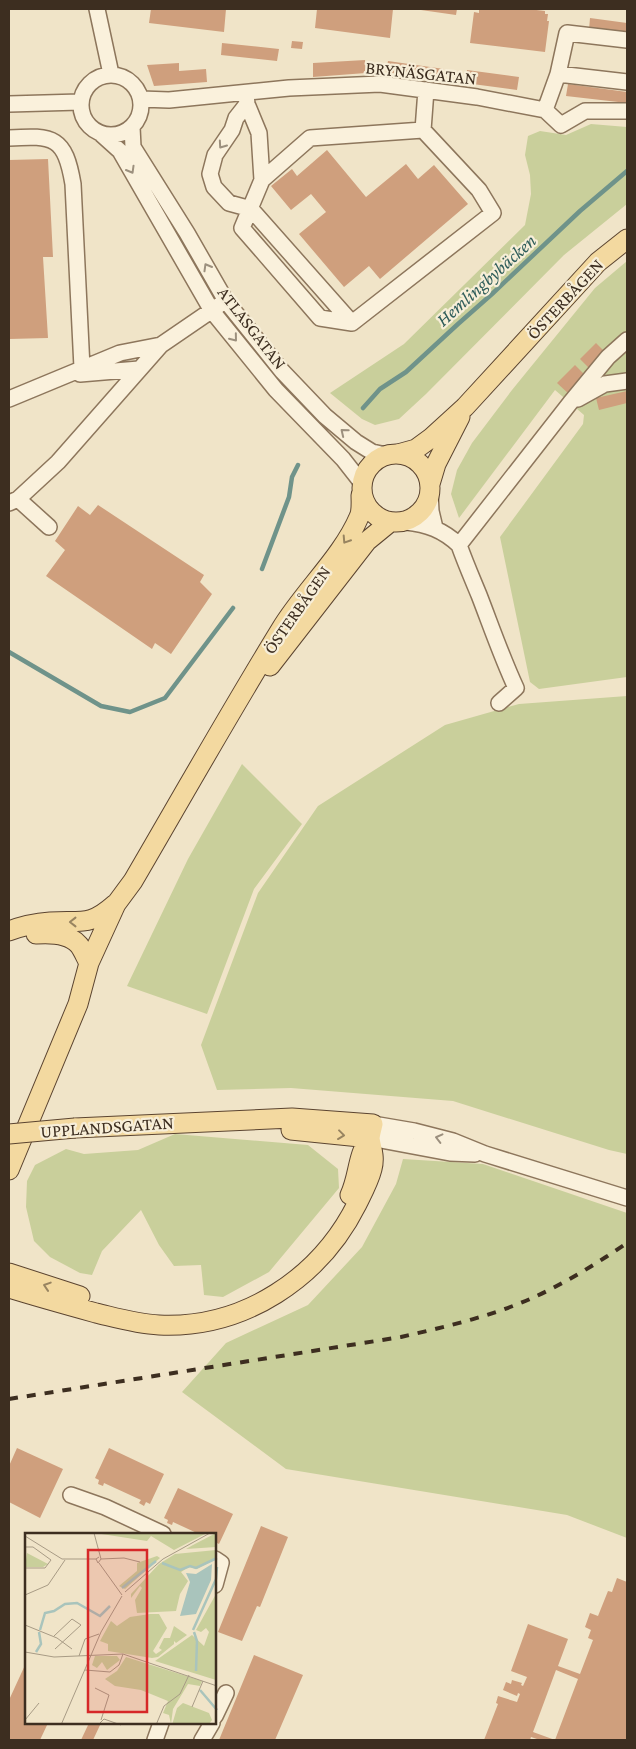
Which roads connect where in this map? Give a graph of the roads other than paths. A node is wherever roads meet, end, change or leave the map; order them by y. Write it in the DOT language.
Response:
graph roads {
  1 [pos="96,9"];
  2 [pos="627,40"];
  3 [pos="111,74"];
  4 [pos="558,74"];
  5 [pos="627,82"];
  6 [pos="426,90"];
  7 [pos="141,99"];
  8 [pos="246,99"];
  9 [pos="80,102"];
  10 [pos="9,104"];
  11 [pos="545,110"];
  12 [pos="627,111"];
  13 [pos="132,127"];
  14 [pos="423,130"];
  15 [pos="100,133"];
  16 [pos="9,138"];
  17 [pos="262,180"];
  18 [pos="251,209"];
  19 [pos="627,239"];
  20 [pos="226,301"];
  21 [pos="212,311"];
  22 [pos="352,323"];
  23 [pos="627,340"];
  24 [pos="161,345"];
  25 [pos="82,368"];
  26 [pos="139,369"];
  27 [pos="64,376"];
  28 [pos="627,381"];
  29 [pos="9,400"];
  30 [pos="570,403"];
  31 [pos="465,407"];
  32 [pos="392,455"];
  33 [pos="361,488"];
  34 [pos="430,489"];
  35 [pos="13,500"];
  36 [pos="398,522"];
  37 [pos="49,527"];
  38 [pos="435,528"];
  39 [pos="460,545"];
  40 [pos="499,703"];
  41 [pos="224,724"];
  42 [pos="134,881"];
  43 [pos="116,904"];
  44 [pos="9,931"];
  45 [pos="9,942"];
  46 [pos="89,964"];
  47 [pos="78,1004"];
  48 [pos="371,1131"];
  49 [pos="9,1134"];
  50 [pos="9,1170"];
  51 [pos="627,1198"];
  52 [pos="9,1273"];
  53 [pos="9,1288"];
  54 [pos="71,1495"];
  55 [pos="161,1533"];
  56 [pos="216,1560"];
  57 [pos="216,1581"];
  58 [pos="226,1693"];
  59 [pos="216,1714"];
  60 [pos="161,1724"];
  61 [pos="211,1724"];
  62 [pos="155,1740"];
  63 [pos="202,1740"];
  1 -- 3 [label="street"];
  2 -- 4 [label="street"];
  3 -- 7 [label="street"];
  3 -- 9 [label="street"];
  4 -- 5 [label="street"];
  4 -- 11 [label="street"];
  6 -- 8 [label="street, BRYNÄSGATAN"];
  6 -- 11 [label="street, BRYNÄSGATAN"];
  6 -- 14 [label="street"];
  7 -- 8 [label="street, BRYNÄSGATAN"];
  7 -- 13 [label="street"];
  8 -- 17 [label="street"];
  8 -- 18 [label="street, one-way"];
  9 -- 10 [label="street"];
  9 -- 15 [label="street"];
  11 -- 12 [label="street"];
  13 -- 15 [label="street"];
  20 -- 13 [label="street, ATLASGATAN, one-way"];
  14 -- 17 [label="street"];
  14 -- 22 [label="street"];
  15 -- 21 [label="street, ATLASGATAN, one-way"];
  16 -- 25 [label="street"];
  17 -- 18 [label="street"];
  18 -- 22 [label="street"];
  18 -- 22 [label="street"];
  19 -- 31 [label="main road, ÖSTERBÅGEN"];
  20 -- 21 [label="street"];
  32 -- 20 [label="street, ATLASGATAN, one-way"];
  21 -- 24 [label="street"];
  21 -- 33 [label="street, ATLASGATAN, one-way"];
  23 -- 30 [label="street"];
  24 -- 25 [label="street"];
  24 -- 26 [label="street"];
  25 -- 27 [label="street"];
  26 -- 27 [label="street"];
  26 -- 35 [label="street"];
  27 -- 29 [label="street"];
  28 -- 30 [label="street"];
  30 -- 39 [label="street"];
  31 -- 32 [label="main road, ÖSTERBÅGEN"];
  31 -- 34 [label="main road, ÖSTERBÅGEN"];
  32 -- 33 [label="main road"];
  32 -- 34 [label="main road"];
  33 -- 36 [label="main road"];
  33 -- 41 [label="main road, ÖSTERBÅGEN, one-way"];
  34 -- 36 [label="main road"];
  34 -- 38 [label="street"];
  35 -- 37 [label="street"];
  36 -- 38 [label="street"];
  36 -- 41 [label="main road, ÖSTERBÅGEN"];
  38 -- 39 [label="street"];
  39 -- 40 [label="street"];
  41 -- 42 [label="main road, ÖSTERBÅGEN"];
  42 -- 43 [label="main road, ÖSTERBÅGEN"];
  42 -- 47 [label="main road, ÖSTERBÅGEN"];
  43 -- 44 [label="main road, one-way"];
  43 -- 46 [label="main road, ÖSTERBÅGEN"];
  45 -- 46 [label="main road"];
  46 -- 47 [label="main road, ÖSTERBÅGEN"];
  47 -- 50 [label="main road, ÖSTERBÅGEN"];
  48 -- 49 [label="main road, UPPLANDSGATAN, bridge"];
  48 -- 51 [label="street"];
  48 -- 52 [label="main road, one-way"];
  48 -- 53 [label="main road"];
  54 -- 55 [label="street"];
  56 -- 57 [label="street"];
  58 -- 59 [label="street"];
  60 -- 62 [label="street"];
  61 -- 63 [label="street"];
}
